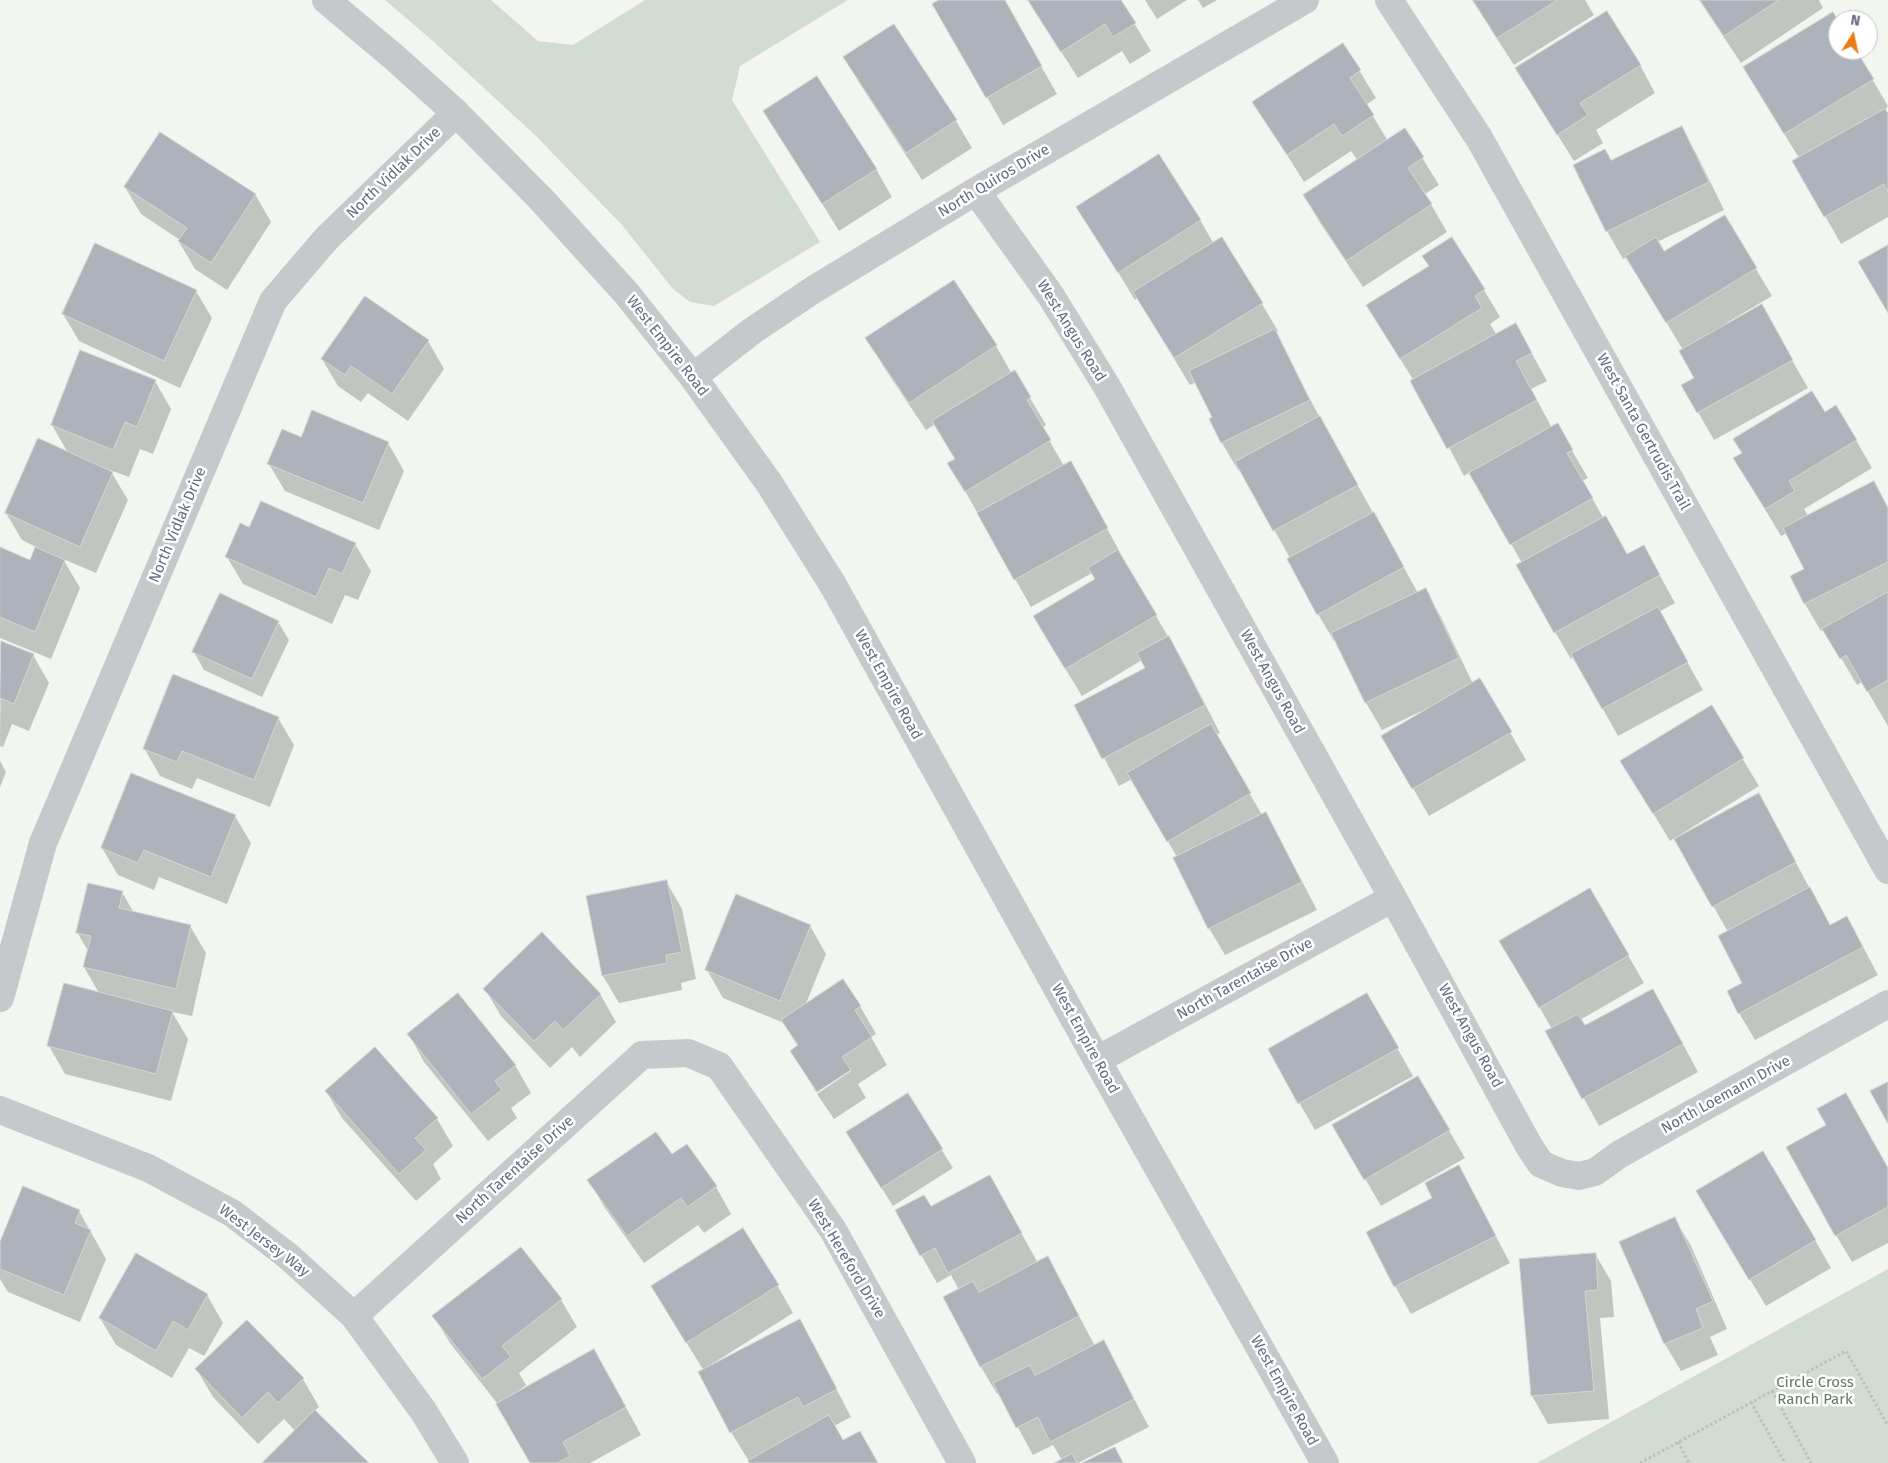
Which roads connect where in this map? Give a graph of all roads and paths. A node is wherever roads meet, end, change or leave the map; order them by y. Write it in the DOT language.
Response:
graph roads {
  1 [pos="326,0"];
  2 [pos="1305,0"];
  3 [pos="1388,0"];
  4 [pos="456,113"];
  5 [pos="976,191"];
  6 [pos="693,377"];
  7 [pos="1888,870"];
  8 [pos="1393,898"];
  9 [pos="0,998"];
  10 [pos="1888,1004"];
  11 [pos="688,1053"];
  12 [pos="1097,1060"];
  13 [pos="0,1110"];
  14 [pos="1562,1173"];
  15 [pos="354,1316"];
  16 [pos="1772,1391"];
  17 [pos="1751,1402"];
  18 [pos="1888,1426"];
  19 [pos="1678,1442"];
  20 [pos="1646,1462"];
  21 [pos="455,1463"];
  22 [pos="962,1463"];
  23 [pos="1325,1463"];
  24 [pos="1640,1463"];
  25 [pos="1689,1463"];
  26 [pos="1785,1463"];
  27 [pos="1811,1463"];
  1 -- 4 [label="street, West Empire Road"];
  2 -- 5 [label="street, North Quiros Drive"];
  3 -- 7 [label="street, West Santa Gertrudis Trail"];
  4 -- 6 [label="street, West Empire Road"];
  4 -- 9 [label="street, North Vidlak Drive"];
  5 -- 6 [label="street, North Quiros Drive"];
  5 -- 8 [label="street, West Angus Road"];
  6 -- 12 [label="street, West Empire Road"];
  8 -- 12 [label="street, North Tarentaise Drive"];
  8 -- 14 [label="street, West Angus Road"];
  10 -- 14 [label="street, North Loemann Drive"];
  11 -- 15 [label="street, North Tarentaise Drive"];
  11 -- 22 [label="street, West Hereford Drive"];
  12 -- 23 [label="street, West Empire Road"];
  13 -- 15 [label="street, West Jersey Way"];
  15 -- 21 [label="street, West Jersey Way"];
  16 -- 17 [label="path"];
  16 -- 18 [label="path"];
  16 -- 27 [label="path"];
  17 -- 19 [label="path"];
  17 -- 26 [label="path"];
  19 -- 20 [label="path"];
  19 -- 25 [label="path"];
  20 -- 24 [label="path"];
}
